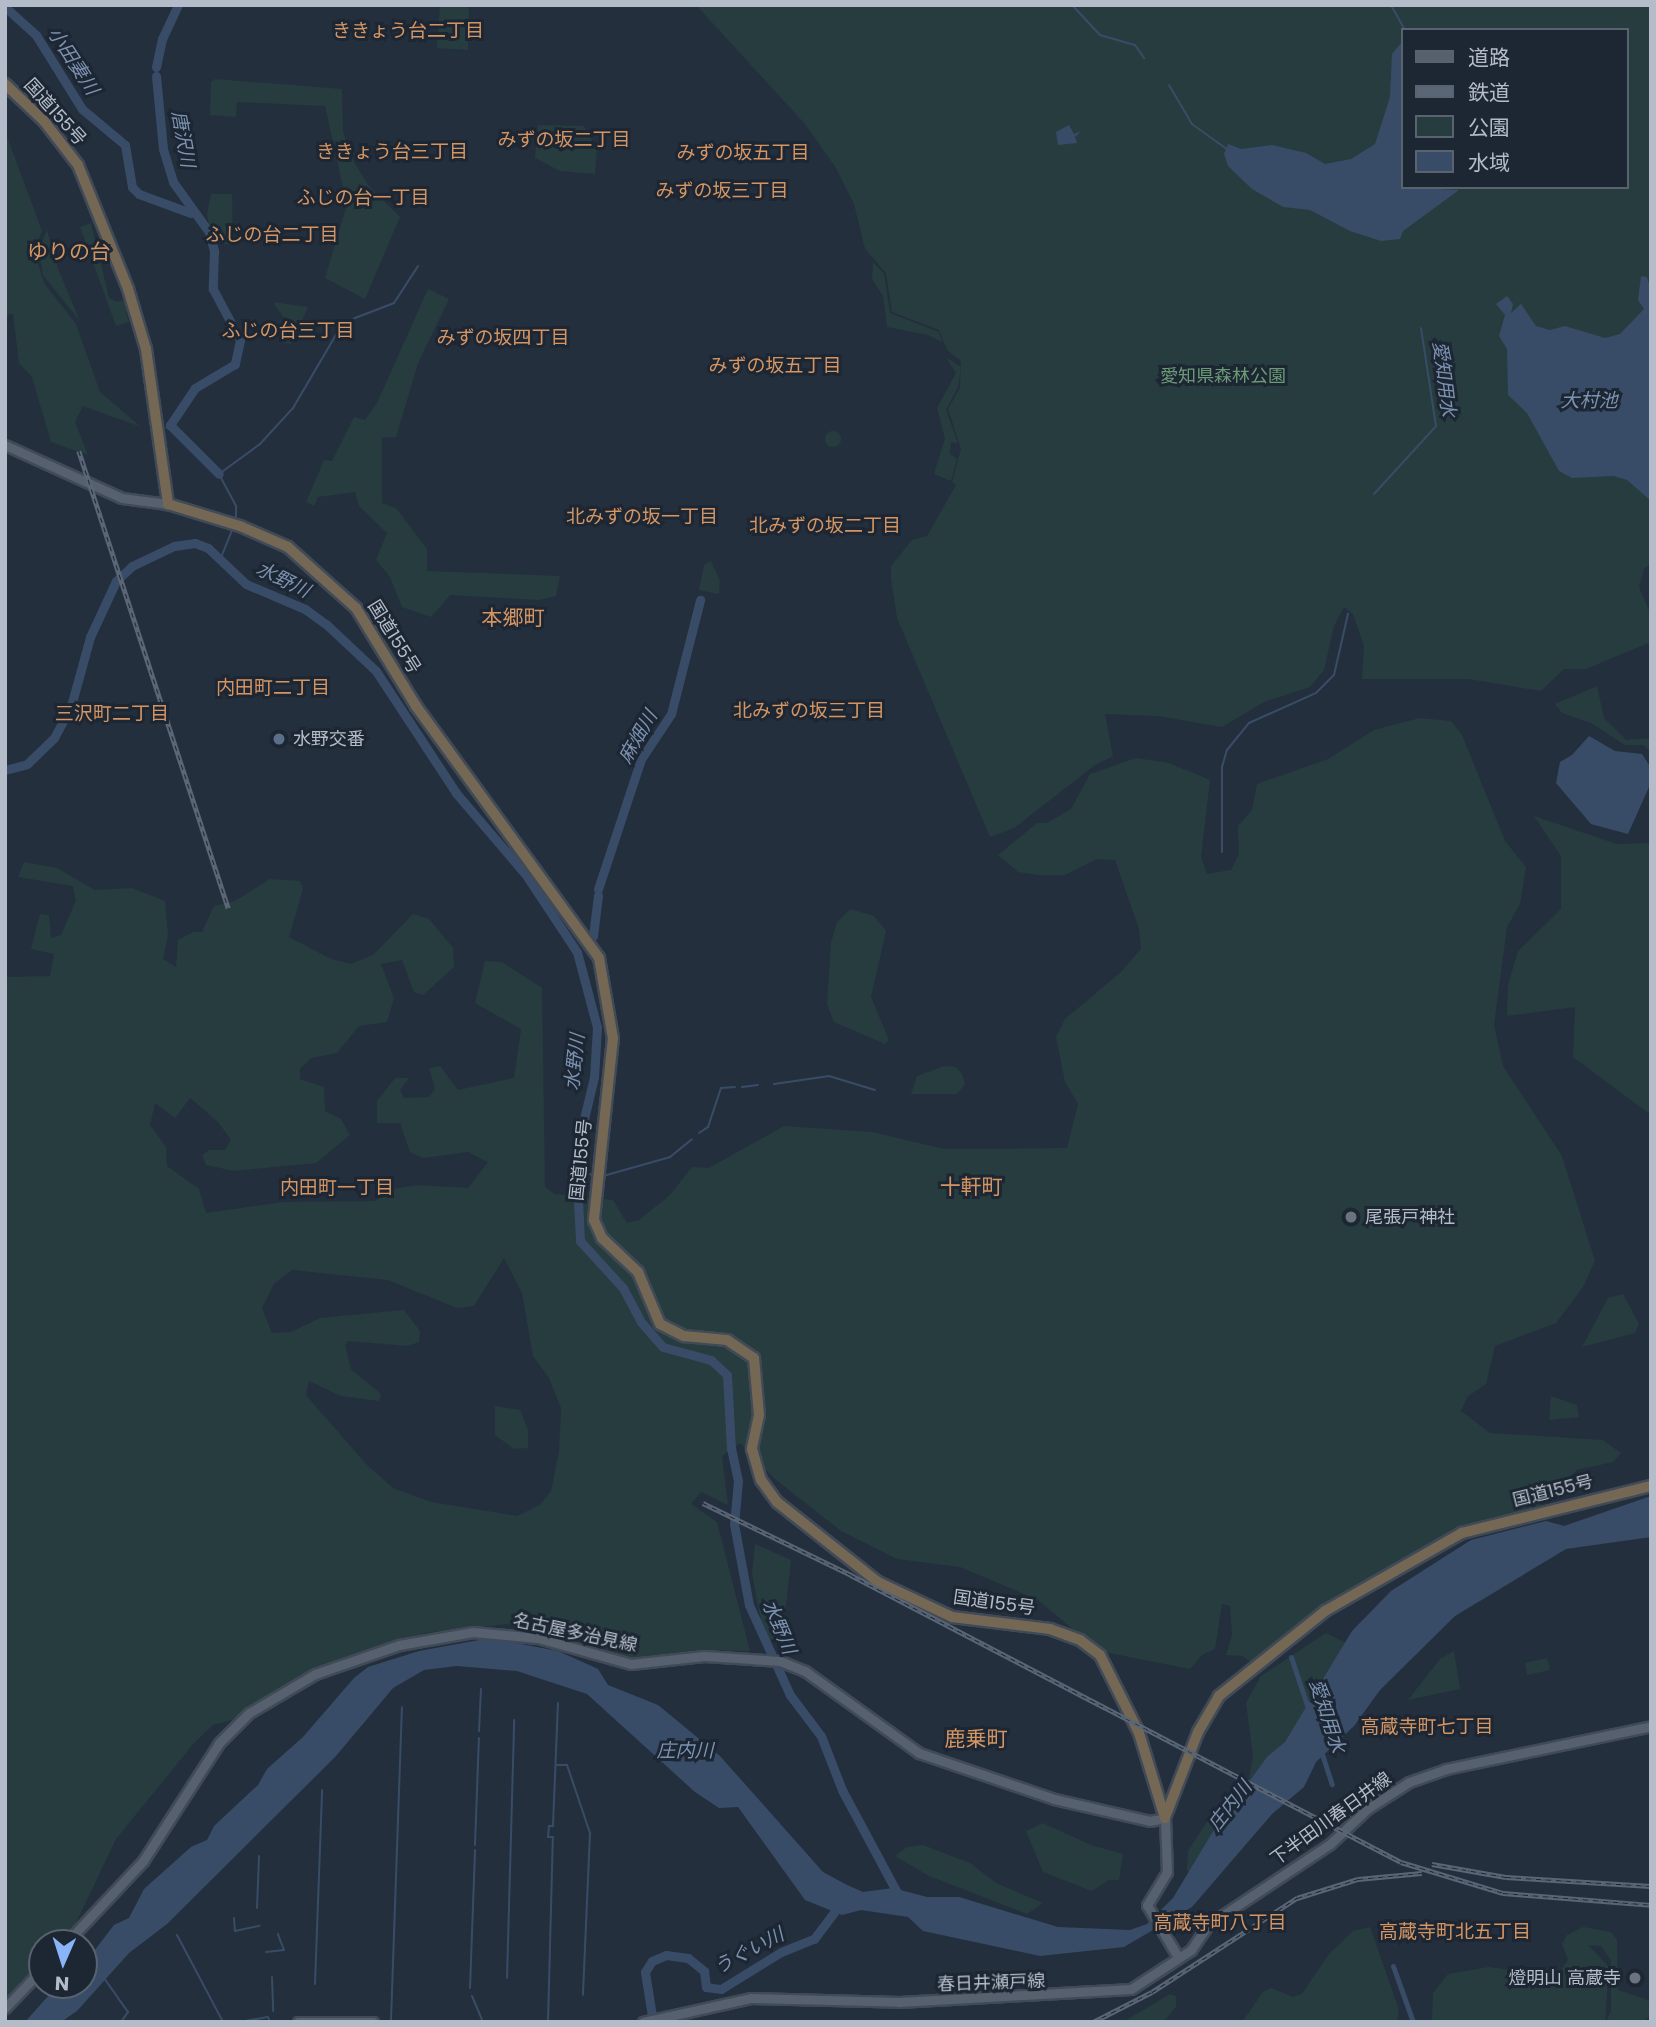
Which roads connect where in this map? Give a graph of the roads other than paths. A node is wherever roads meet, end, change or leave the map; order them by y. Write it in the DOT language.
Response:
graph roads {
  1 [pos="5,84"];
  2 [pos="5,445"];
  3 [pos="168,504"];
  4 [pos="1651,1486"];
  5 [pos="1651,1726"];
  6 [pos="1165,1818"];
  7 [pos="79,1929"];
  8 [pos="1178,1957"];
  9 [pos="28,1984"];
  10 [pos="5,2008"];
  11 [pos="298,2022"];
  12 [pos="373,2022"];
  13 [pos="644,2022"];
  1 -- 3 [label="highway, 国道155号"];
  2 -- 3 [label="main road"];
  3 -- 6 [label="highway, 国道155号"];
  4 -- 6 [label="highway, 国道155号"];
  5 -- 8 [label="main road, 下半田川春日井線"];
  6 -- 7 [label="main road, 名古屋多治見線"];
  6 -- 8 [label="main road"];
  8 -- 13 [label="main road, 春日井瀬戸線"];
  9 -- 10 [label="main road"];
  11 -- 12 [label="main road"];
}
